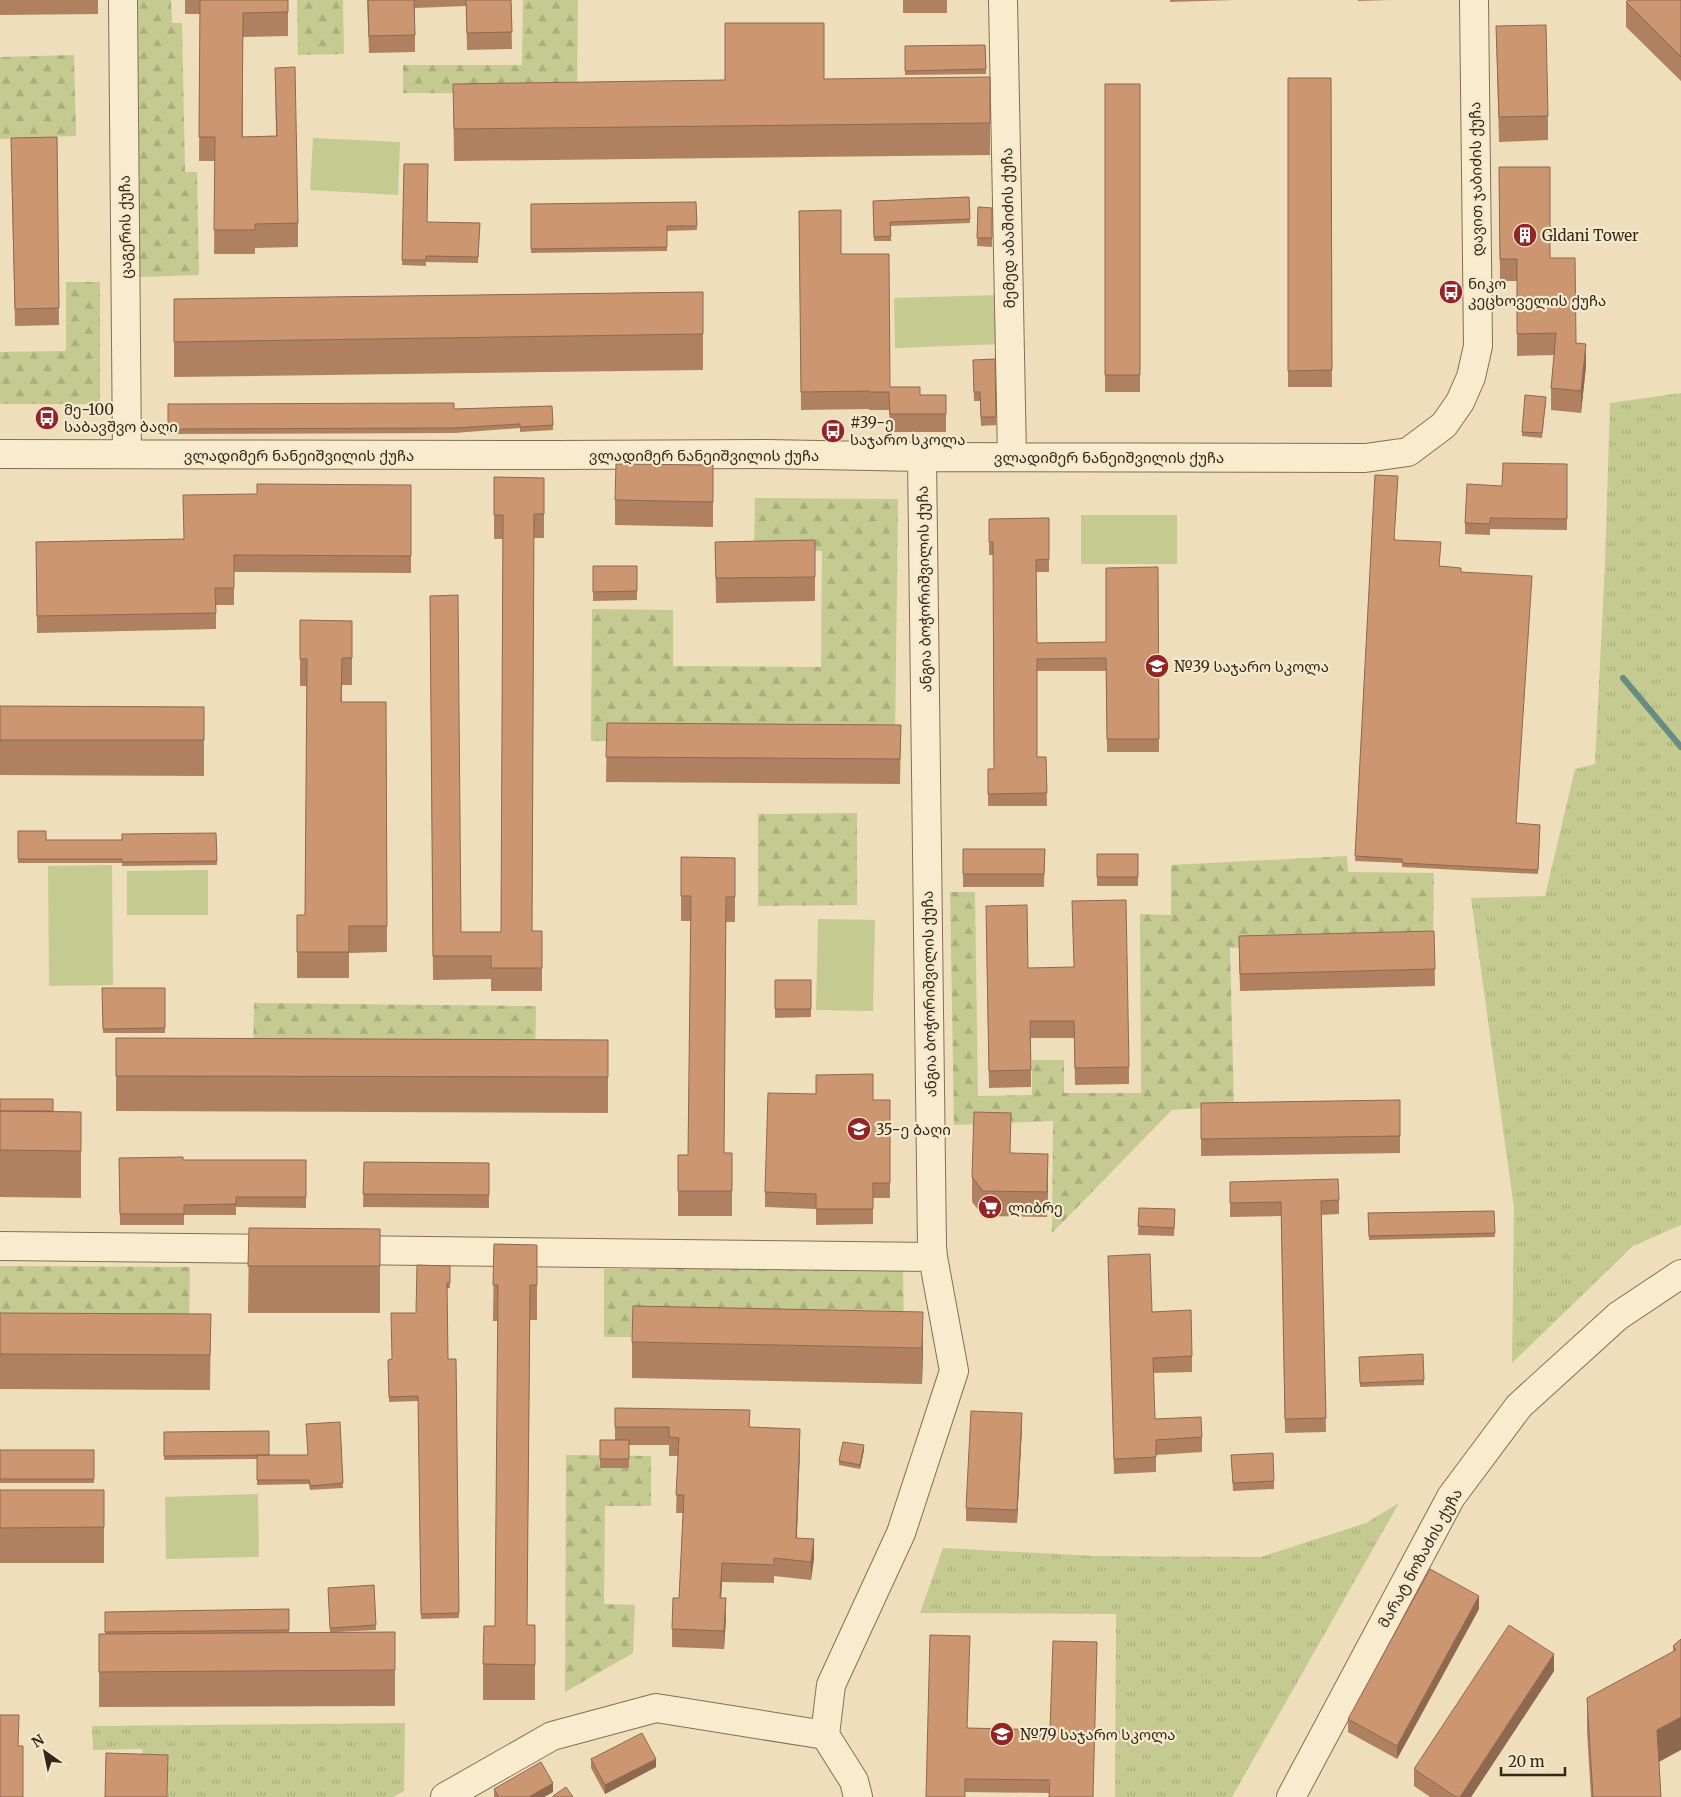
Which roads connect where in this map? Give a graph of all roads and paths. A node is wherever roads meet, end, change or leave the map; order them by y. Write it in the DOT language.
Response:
graph roads {
  1 [pos="123,0"];
  2 [pos="1003,0"];
  3 [pos="1474,0"];
  4 [pos="1408,452"];
  5 [pos="0,454"];
  6 [pos="127,454"];
  7 [pos="922,456"];
  8 [pos="1012,457"];
  9 [pos="0,1246"];
  10 [pos="933,1258"];
  11 [pos="1681,1274"];
  12 [pos="825,1735"];
  13 [pos="445,1797"];
  14 [pos="858,1797"];
  15 [pos="1290,1797"];
  1 -- 6 [label="street, ცაგერის ქუჩა"];
  2 -- 8 [label="street, მემედ აბაშიძის ქუჩა"];
  3 -- 4 [label="street, დავით ჯაბიძის ქუჩა"];
  4 -- 8 [label="street, ვლადიმერ ნანეიშვილის ქუჩა"];
  5 -- 6 [label="street, ვლადიმერ ნანეიშვილის ქუჩა"];
  6 -- 7 [label="street, ვლადიმერ ნანეიშვილის ქუჩა"];
  7 -- 8 [label="street, ვლადიმერ ნანეიშვილის ქუჩა"];
  7 -- 10 [label="street, ანგია ბოჭორიშვილის ქუჩა"];
  9 -- 10 [label="street"];
  10 -- 12 [label="street, ანგია ბოჭორიშვილის ქუჩა"];
  11 -- 15 [label="street, მარატ ნოზაძის ქუჩა"];
  12 -- 13 [label="street"];
  12 -- 14 [label="street"];
}
